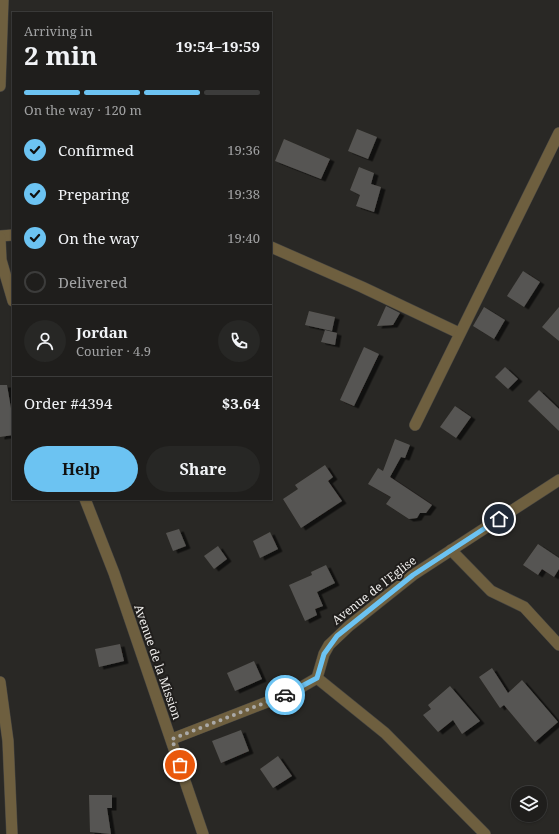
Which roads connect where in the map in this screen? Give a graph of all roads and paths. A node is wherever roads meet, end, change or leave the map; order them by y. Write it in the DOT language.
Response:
graph roads {
  1 [pos="3,0"];
  2 [pos="0,86"];
  3 [pos="559,133"];
  4 [pos="12,235"];
  5 [pos="0,237"];
  6 [pos="272,247"];
  7 [pos="3,280"];
  8 [pos="12,299"];
  9 [pos="459,333"];
  10 [pos="415,425"];
  11 [pos="559,480"];
  12 [pos="85,500"];
  13 [pos="451,550"];
  14 [pos="559,645"];
  15 [pos="317,678"];
  16 [pos="0,682"];
  17 [pos="172,739"];
  18 [pos="12,834"];
  19 [pos="204,834"];
  20 [pos="485,834"];
  1 -- 2 [label="street"];
  3 -- 9 [label="street"];
  4 -- 5 [label="street"];
  5 -- 7 [label="street"];
  6 -- 9 [label="street"];
  7 -- 8 [label="street"];
  9 -- 10 [label="street"];
  11 -- 13 [label="street, Avenue de l'Eglise"];
  12 -- 17 [label="street, Avenue de la Mission"];
  13 -- 14 [label="street"];
  13 -- 15 [label="street, Avenue de l'Eglise"];
  15 -- 17 [label="street"];
  15 -- 20 [label="street"];
  16 -- 18 [label="street"];
  17 -- 19 [label="street, Avenue de la Mission"];
}
